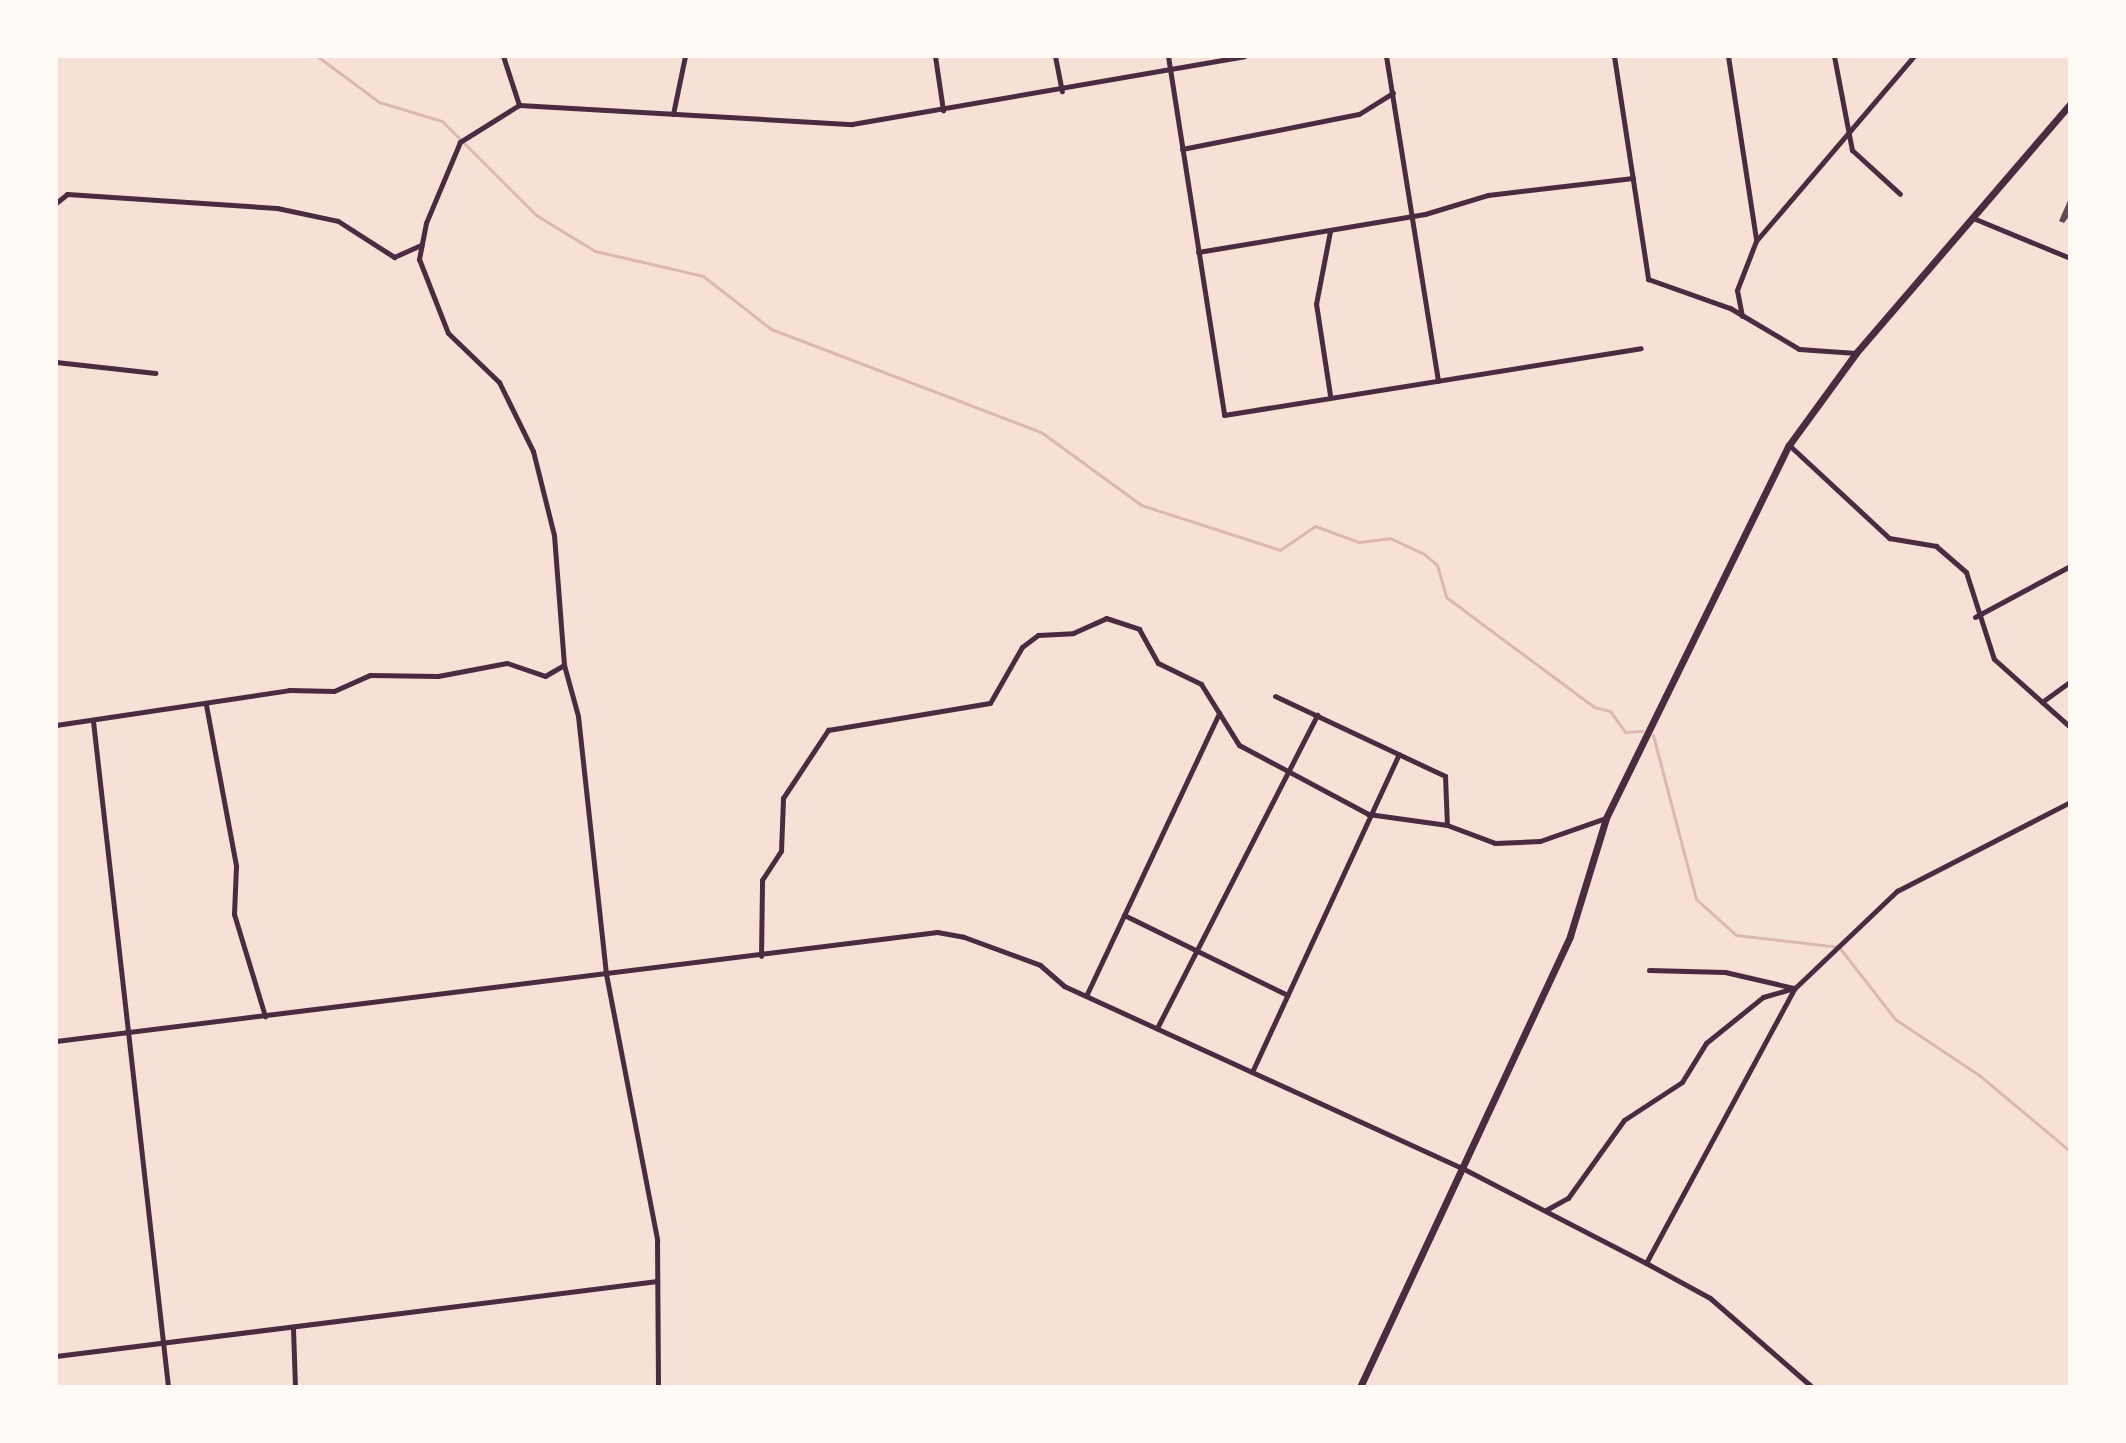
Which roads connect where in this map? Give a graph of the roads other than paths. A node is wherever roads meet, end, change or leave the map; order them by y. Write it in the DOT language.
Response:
graph roads {
  1 [pos="503,56"];
  2 [pos="685,56"];
  3 [pos="935,56"];
  4 [pos="1055,56"];
  5 [pos="1168,56"];
  6 [pos="1244,56"];
  7 [pos="1386,56"];
  8 [pos="1614,56"];
  9 [pos="1728,56"];
  10 [pos="1834,56"];
  11 [pos="1914,56"];
  12 [pos="1170,70"];
  13 [pos="1062,91"];
  14 [pos="1393,93"];
  15 [pos="2070,104"];
  16 [pos="519,105"];
  17 [pos="943,110"];
  18 [pos="673,114"];
  19 [pos="1845,131"];
  20 [pos="1182,149"];
  21 [pos="1633,178"];
  22 [pos="1900,194"];
  23 [pos="56,203"];
  24 [pos="1415,215"];
  25 [pos="1973,218"];
  26 [pos="1330,231"];
  27 [pos="1756,241"];
  28 [pos="421,245"];
  29 [pos="1198,252"];
  30 [pos="2070,258"];
  31 [pos="1742,316"];
  32 [pos="1641,348"];
  33 [pos="1856,353"];
  34 [pos="56,362"];
  35 [pos="155,373"];
  36 [pos="1438,381"];
  37 [pos="1330,395"];
  38 [pos="1789,445"];
  39 [pos="2070,566"];
  40 [pos="1975,617"];
  41 [pos="564,665"];
  42 [pos="2070,682"];
  43 [pos="1275,696"];
  44 [pos="2042,702"];
  45 [pos="206,705"];
  46 [pos="1219,712"];
  47 [pos="1317,715"];
  48 [pos="93,721"];
  49 [pos="56,725"];
  50 [pos="2070,727"];
  51 [pos="1399,754"];
  52 [pos="1290,775"];
  53 [pos="2070,802"];
  54 [pos="1368,814"];
  55 [pos="1606,818"];
  56 [pos="1447,825"];
  57 [pos="1124,915"];
  58 [pos="1197,951"];
  59 [pos="761,956"];
  60 [pos="1649,970"];
  61 [pos="606,974"];
  62 [pos="1795,988"];
  63 [pos="1287,995"];
  64 [pos="1086,996"];
  65 [pos="265,1016"];
  66 [pos="1157,1028"];
  67 [pos="132,1033"];
  68 [pos="56,1041"];
  69 [pos="1252,1072"];
  70 [pos="1462,1168"];
  71 [pos="1545,1211"];
  72 [pos="1646,1263"];
  73 [pos="657,1281"];
  74 [pos="293,1329"];
  75 [pos="163,1343"];
  76 [pos="56,1356"];
  77 [pos="168,1387"];
  78 [pos="295,1387"];
  79 [pos="658,1387"];
  80 [pos="1360,1387"];
  81 [pos="1812,1387"];
  1 -- 16 [label="street"];
  2 -- 18 [label="street"];
  3 -- 17 [label="street"];
  4 -- 13 [label="street"];
  5 -- 12 [label="street"];
  6 -- 12 [label="street"];
  7 -- 14 [label="street"];
  8 -- 21 [label="street"];
  9 -- 27 [label="street"];
  10 -- 19 [label="street"];
  11 -- 19 [label="street"];
  12 -- 13 [label="street"];
  12 -- 20 [label="street"];
  13 -- 17 [label="street"];
  14 -- 20 [label="street"];
  14 -- 24 [label="street"];
  15 -- 25 [label="main road"];
  16 -- 18 [label="street"];
  16 -- 28 [label="street"];
  17 -- 18 [label="street"];
  19 -- 22 [label="street"];
  19 -- 27 [label="street"];
  20 -- 29 [label="street"];
  21 -- 24 [label="street"];
  21 -- 31 [label="street"];
  23 -- 28 [label="street"];
  24 -- 26 [label="street"];
  24 -- 36 [label="street"];
  25 -- 30 [label="street"];
  25 -- 33 [label="main road"];
  26 -- 29 [label="street"];
  26 -- 37 [label="street"];
  27 -- 31 [label="street"];
  28 -- 41 [label="street"];
  29 -- 37 [label="street"];
  31 -- 33 [label="street"];
  32 -- 36 [label="street"];
  33 -- 38 [label="main road"];
  34 -- 35 [label="street"];
  36 -- 37 [label="street"];
  38 -- 40 [label="street"];
  38 -- 55 [label="main road"];
  39 -- 40 [label="street"];
  40 -- 44 [label="street"];
  41 -- 45 [label="street"];
  41 -- 61 [label="street"];
  42 -- 44 [label="street"];
  43 -- 47 [label="street"];
  44 -- 50 [label="street"];
  45 -- 48 [label="street"];
  45 -- 65 [label="street"];
  46 -- 52 [label="street"];
  46 -- 57 [label="street"];
  46 -- 59 [label="street"];
  47 -- 51 [label="street"];
  47 -- 52 [label="street"];
  48 -- 49 [label="street"];
  48 -- 67 [label="street"];
  51 -- 54 [label="street"];
  51 -- 56 [label="street"];
  52 -- 54 [label="street"];
  52 -- 58 [label="street"];
  53 -- 62 [label="street"];
  54 -- 56 [label="street"];
  54 -- 63 [label="street"];
  55 -- 56 [label="street"];
  55 -- 70 [label="main road"];
  57 -- 58 [label="street"];
  57 -- 64 [label="street"];
  58 -- 63 [label="street"];
  58 -- 66 [label="street"];
  59 -- 61 [label="street"];
  59 -- 64 [label="street"];
  60 -- 62 [label="street"];
  61 -- 65 [label="street"];
  61 -- 73 [label="street"];
  62 -- 71 [label="street"];
  62 -- 72 [label="street"];
  63 -- 69 [label="street"];
  64 -- 66 [label="street"];
  65 -- 67 [label="street"];
  66 -- 69 [label="street"];
  67 -- 68 [label="street"];
  67 -- 75 [label="street"];
  69 -- 70 [label="street"];
  70 -- 71 [label="street"];
  70 -- 80 [label="main road"];
  71 -- 72 [label="street"];
  72 -- 81 [label="street"];
  73 -- 74 [label="street"];
  73 -- 79 [label="street"];
  74 -- 75 [label="street"];
  74 -- 78 [label="street"];
  75 -- 76 [label="street"];
  75 -- 77 [label="street"];
}
